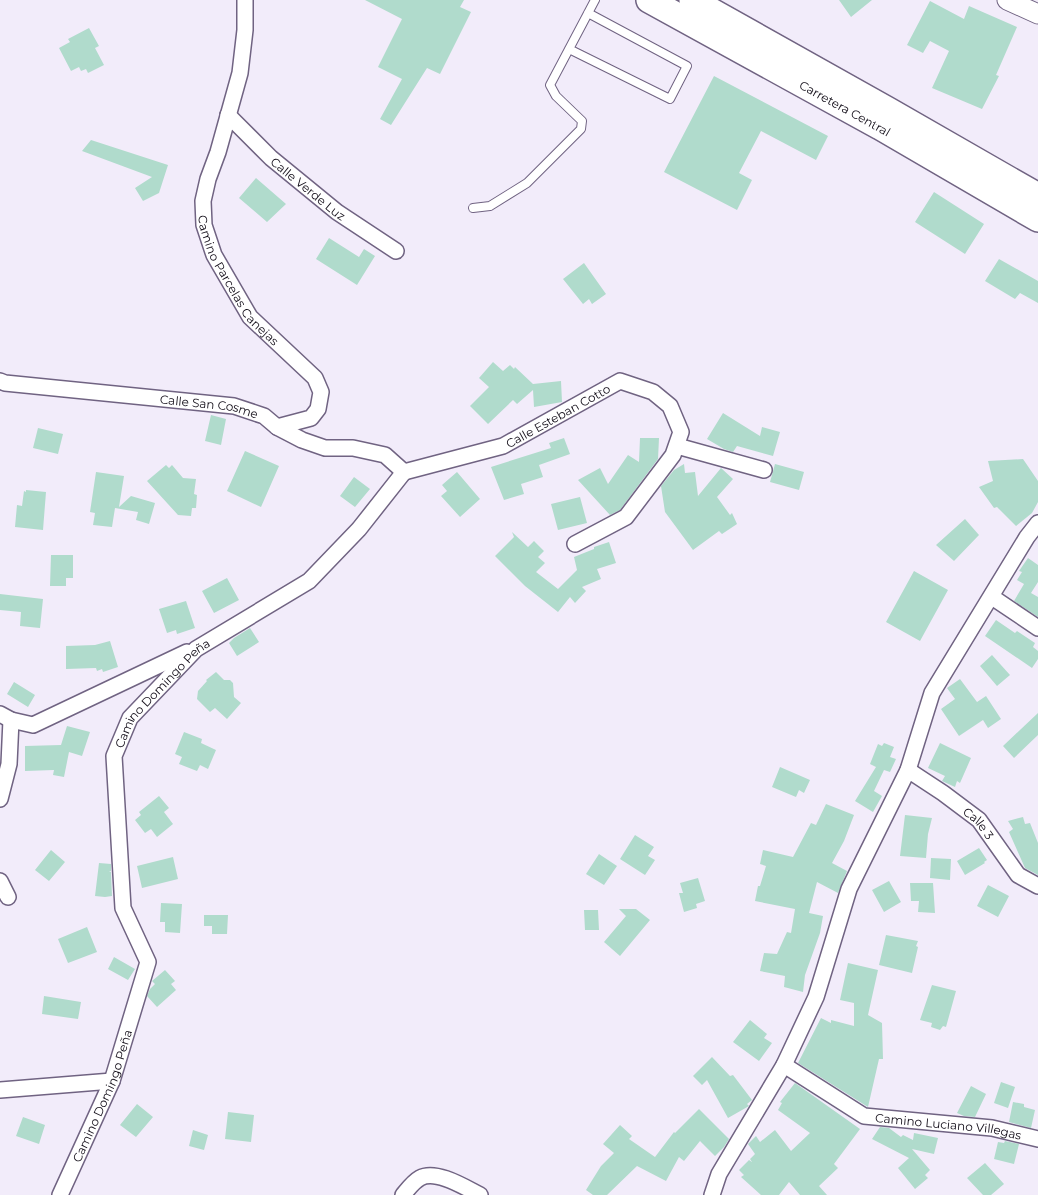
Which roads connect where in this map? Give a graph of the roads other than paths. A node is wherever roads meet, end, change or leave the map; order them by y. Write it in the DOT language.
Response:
graph roads {
  1 [pos="245,0"];
  2 [pos="595,0"];
  3 [pos="649,0"];
  4 [pos="692,0"];
  5 [pos="1007,0"];
  6 [pos="588,13"];
  7 [pos="1038,14"];
  8 [pos="569,49"];
  9 [pos="228,115"];
  10 [pos="1038,196"];
  11 [pos="473,208"];
  12 [pos="1038,219"];
  13 [pos="396,251"];
  14 [pos="0,381"];
  15 [pos="277,427"];
  16 [pos="677,446"];
  17 [pos="764,470"];
  18 [pos="404,472"];
  19 [pos="1038,523"];
  20 [pos="575,544"];
  21 [pos="992,597"];
  22 [pos="1038,628"];
  23 [pos="196,648"];
  24 [pos="6,717"];
  25 [pos="908,770"];
  26 [pos="0,798"];
  27 [pos="0,881"];
  28 [pos="1038,886"];
  29 [pos="8,897"];
  30 [pos="784,1065"];
  31 [pos="112,1080"];
  32 [pos="0,1090"];
  33 [pos="1038,1140"];
  34 [pos="60,1195"];
  35 [pos="402,1195"];
  36 [pos="480,1195"];
  37 [pos="712,1195"];
  1 -- 9 [label="street, Camino Parcelas Canejas"];
  2 -- 6 [label="lane"];
  3 -- 12 [label="highway, Carretera Central"];
  4 -- 10 [label="highway, Carretera Central"];
  5 -- 7 [label="street"];
  6 -- 8 [label="lane"];
  6 -- 8 [label="lane"];
  8 -- 11 [label="lane"];
  9 -- 13 [label="street, Calle Verde Luz"];
  9 -- 15 [label="street, Camino Parcelas Canejas"];
  14 -- 15 [label="street, Calle San Cosme"];
  15 -- 18 [label="street, Calle San Cosme"];
  16 -- 17 [label="street"];
  16 -- 18 [label="street, Calle Esteban Cotto"];
  16 -- 20 [label="street"];
  18 -- 23 [label="street, Camino Domingo Peña"];
  19 -- 21 [label="street"];
  21 -- 22 [label="street"];
  21 -- 25 [label="street"];
  23 -- 24 [label="street"];
  23 -- 31 [label="street, Camino Domingo Peña"];
  24 -- 26 [label="street"];
  25 -- 28 [label="street, Calle 3"];
  25 -- 30 [label="street"];
  27 -- 29 [label="street"];
  30 -- 33 [label="street, Camino Luciano Villegas"];
  30 -- 37 [label="street"];
  31 -- 32 [label="street"];
  31 -- 34 [label="street, Camino Domingo Peña"];
  35 -- 36 [label="street"];
}
